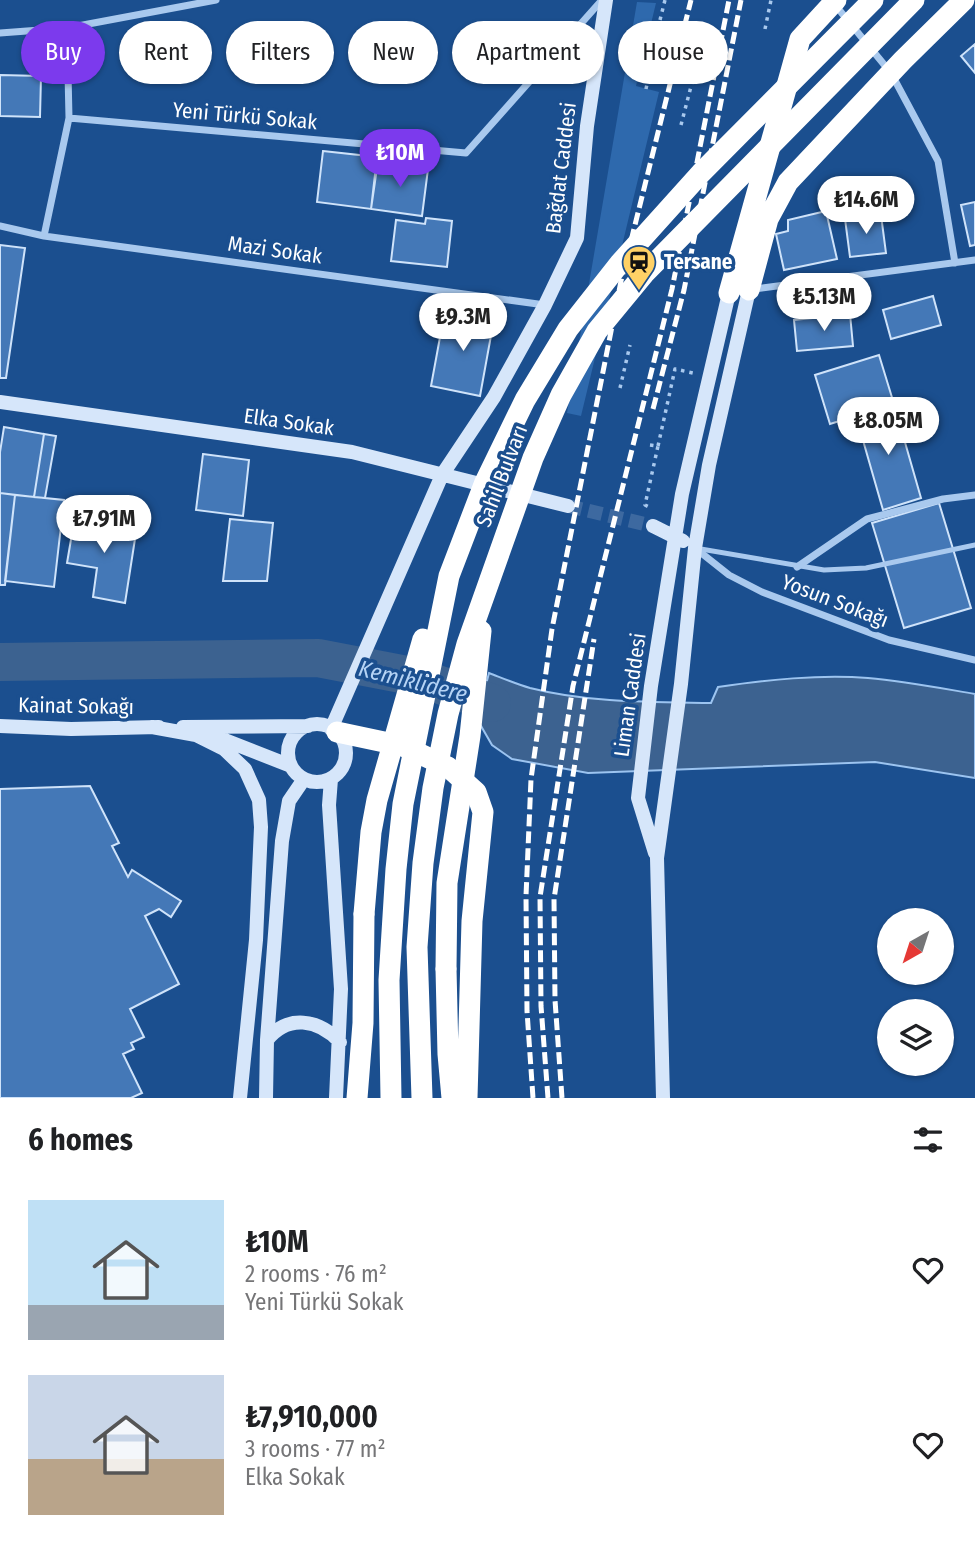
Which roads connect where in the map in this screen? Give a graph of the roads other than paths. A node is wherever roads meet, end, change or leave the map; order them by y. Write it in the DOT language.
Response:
graph roads {
  1 [pos="216,0"];
  2 [pos="604,0"];
  3 [pos="873,0"];
  4 [pos="914,0"];
  5 [pos="964,0"];
  6 [pos="834,1"];
  7 [pos="104,21"];
  8 [pos="21,31"];
  9 [pos="0,33"];
  10 [pos="891,73"];
  11 [pos="68,84"];
  12 [pos="68,118"];
  13 [pos="0,226"];
  14 [pos="44,236"];
  15 [pos="975,260"];
  16 [pos="955,262"];
  17 [pos="739,291"];
  18 [pos="545,305"];
  19 [pos="0,402"];
  20 [pos="442,475"];
  21 [pos="975,495"];
  22 [pos="568,506"];
  23 [pos="653,526"];
  24 [pos="676,537"];
  25 [pos="975,545"];
  26 [pos="695,548"];
  27 [pos="797,566"];
  28 [pos="449,576"];
  29 [pos="486,592"];
  30 [pos="975,660"];
  31 [pos="0,726"];
  32 [pos="308,726"];
  33 [pos="152,727"];
  34 [pos="334,731"];
  35 [pos="291,765"];
  36 [pos="304,779"];
  37 [pos="331,779"];
  38 [pos="657,858"];
  39 [pos="267,1040"];
  40 [pos="340,1042"];
  41 [pos="240,1098"];
  42 [pos="266,1098"];
  43 [pos="336,1098"];
  44 [pos="357,1098"];
  45 [pos="391,1098"];
  46 [pos="422,1098"];
  47 [pos="452,1098"];
  48 [pos="467,1098"];
  49 [pos="663,1098"];
  1 -- 7 [label="street"];
  2 -- 12 [label="street, Yeni Türkü Sokak"];
  2 -- 18 [label="street, Bağdat Caddesi"];
  3 -- 28 [label="highway, Sahil Bulvarı, bridge"];
  4 -- 29 [label="highway, Sahil Bulvarı, bridge"];
  5 -- 10 [label="highway"];
  6 -- 10 [label="street"];
  6 -- 17 [label="highway"];
  8 -- 9 [label="street"];
  10 -- 16 [label="street"];
  10 -- 17 [label="highway"];
  11 -- 12 [label="street"];
  12 -- 14 [label="street"];
  13 -- 14 [label="street, Mazi Sokak"];
  14 -- 18 [label="street, Mazi Sokak"];
  15 -- 16 [label="street"];
  16 -- 17 [label="street"];
  17 -- 24 [label="street, Liman Caddesi"];
  17 -- 26 [label="street, Liman Caddesi"];
  18 -- 20 [label="street, Bağdat Caddesi"];
  19 -- 20 [label="street, Elka Sokak"];
  20 -- 22 [label="street, Elka Sokak"];
  20 -- 34 [label="street, Bağdat Caddesi"];
  21 -- 27 [label="street"];
  23 -- 24 [label="street"];
  24 -- 26 [label="street"];
  24 -- 38 [label="street, Liman Caddesi"];
  25 -- 27 [label="lane"];
  26 -- 27 [label="lane"];
  26 -- 30 [label="street, Yosun Sokağı"];
  26 -- 38 [label="street, Liman Caddesi"];
  28 -- 44 [label="highway, bridge"];
  28 -- 45 [label="highway, Sahil Bulvarı, bridge"];
  29 -- 46 [label="highway, Sahil Bulvarı, bridge"];
  29 -- 47 [label="highway, bridge"];
  31 -- 33 [label="street, Kainat Sokağı"];
  32 -- 33 [label="street"];
  32 -- 34 [label="street"];
  32 -- 35 [label="street"];
  33 -- 35 [label="street"];
  33 -- 41 [label="street"];
  34 -- 37 [label="street"];
  34 -- 48 [label="highway"];
  35 -- 36 [label="street"];
  36 -- 37 [label="street"];
  36 -- 39 [label="street"];
  37 -- 40 [label="street"];
  38 -- 49 [label="street, Liman Caddesi"];
  39 -- 40 [label="street"];
  39 -- 42 [label="street"];
  40 -- 43 [label="street"];
}
